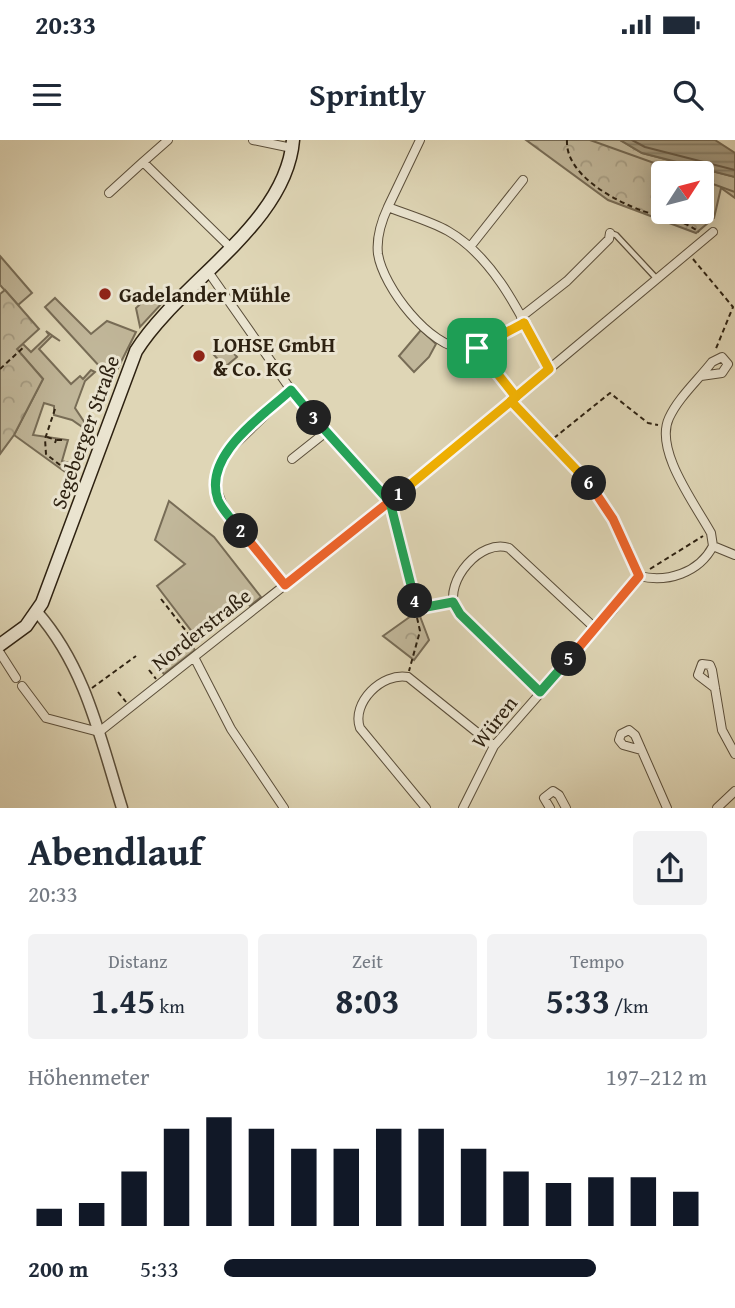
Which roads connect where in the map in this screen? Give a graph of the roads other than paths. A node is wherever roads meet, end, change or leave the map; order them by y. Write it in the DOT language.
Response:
graph roads {
  1 [pos="168,140"];
  2 [pos="253,140"];
  3 [pos="420,140"];
  4 [pos="292,144"];
  5 [pos="143,162"];
  6 [pos="523,180"];
  7 [pos="109,193"];
  8 [pos="388,207"];
  9 [pos="713,232"];
  10 [pos="610,233"];
  11 [pos="230,247"];
  12 [pos="470,247"];
  13 [pos="207,270"];
  14 [pos="657,279"];
  15 [pos="522,319"];
  16 [pos="549,369"];
  17 [pos="701,376"];
  18 [pos="291,390"];
  19 [pos="514,399"];
  20 [pos="326,432"];
  21 [pos="292,459"];
  22 [pos="390,502"];
  23 [pos="713,546"];
  24 [pos="735,555"];
  25 [pos="639,576"];
  26 [pos="285,585"];
  27 [pos="37,612"];
  28 [pos="596,629"];
  29 [pos="0,645"];
  30 [pos="0,653"];
  31 [pos="194,657"];
  32 [pos="16,678"];
  33 [pos="22,686"];
  34 [pos="715,688"];
  35 [pos="540,692"];
  36 [pos="99,732"];
  37 [pos="494,746"];
  38 [pos="641,750"];
  39 [pos="735,754"];
  40 [pos="735,792"];
  41 [pos="119,807"];
  42 [pos="285,807"];
  43 [pos="426,807"];
  44 [pos="463,807"];
  45 [pos="550,807"];
  46 [pos="566,807"];
  47 [pos="667,807"];
  48 [pos="717,807"];
  1 -- 5 [label="street"];
  2 -- 4 [label="street"];
  3 -- 8 [label="street"];
  4 -- 11 [label="main road, Segeberger Straße"];
  5 -- 7 [label="street"];
  5 -- 11 [label="street"];
  6 -- 12 [label="street"];
  8 -- 12 [label="street"];
  8 -- 15 [label="street"];
  9 -- 14 [label="street, Norderstraße"];
  10 -- 14 [label="lane"];
  10 -- 15 [label="street"];
  11 -- 13 [label="main road, Segeberger Straße"];
  12 -- 15 [label="street"];
  13 -- 18 [label="street"];
  13 -- 27 [label="main road, Segeberger Straße"];
  14 -- 16 [label="street, Norderstraße"];
  15 -- 16 [label="street"];
  16 -- 19 [label="street, Norderstraße"];
  17 -- 17 [label="street"];
  17 -- 23 [label="street"];
  18 -- 20 [label="street"];
  18 -- 26 [label="street"];
  19 -- 22 [label="street, Norderstraße"];
  19 -- 25 [label="street"];
  20 -- 21 [label="street"];
  20 -- 22 [label="street"];
  22 -- 26 [label="street, Norderstraße"];
  23 -- 24 [label="street"];
  23 -- 25 [label="street"];
  25 -- 28 [label="street, Würen"];
  26 -- 31 [label="street, Norderstraße"];
  27 -- 29 [label="main road, Segeberger Straße"];
  27 -- 36 [label="street"];
  28 -- 35 [label="street, Würen"];
  28 -- 35 [label="street"];
  30 -- 32 [label="street"];
  31 -- 36 [label="street, Norderstraße"];
  31 -- 42 [label="street"];
  33 -- 36 [label="street"];
  34 -- 39 [label="street"];
  35 -- 37 [label="street, Würen"];
  36 -- 41 [label="street"];
  37 -- 43 [label="street"];
  37 -- 44 [label="street, Würen"];
  38 -- 47 [label="street"];
  40 -- 48 [label="street"];
  45 -- 46 [label="street"];
}
